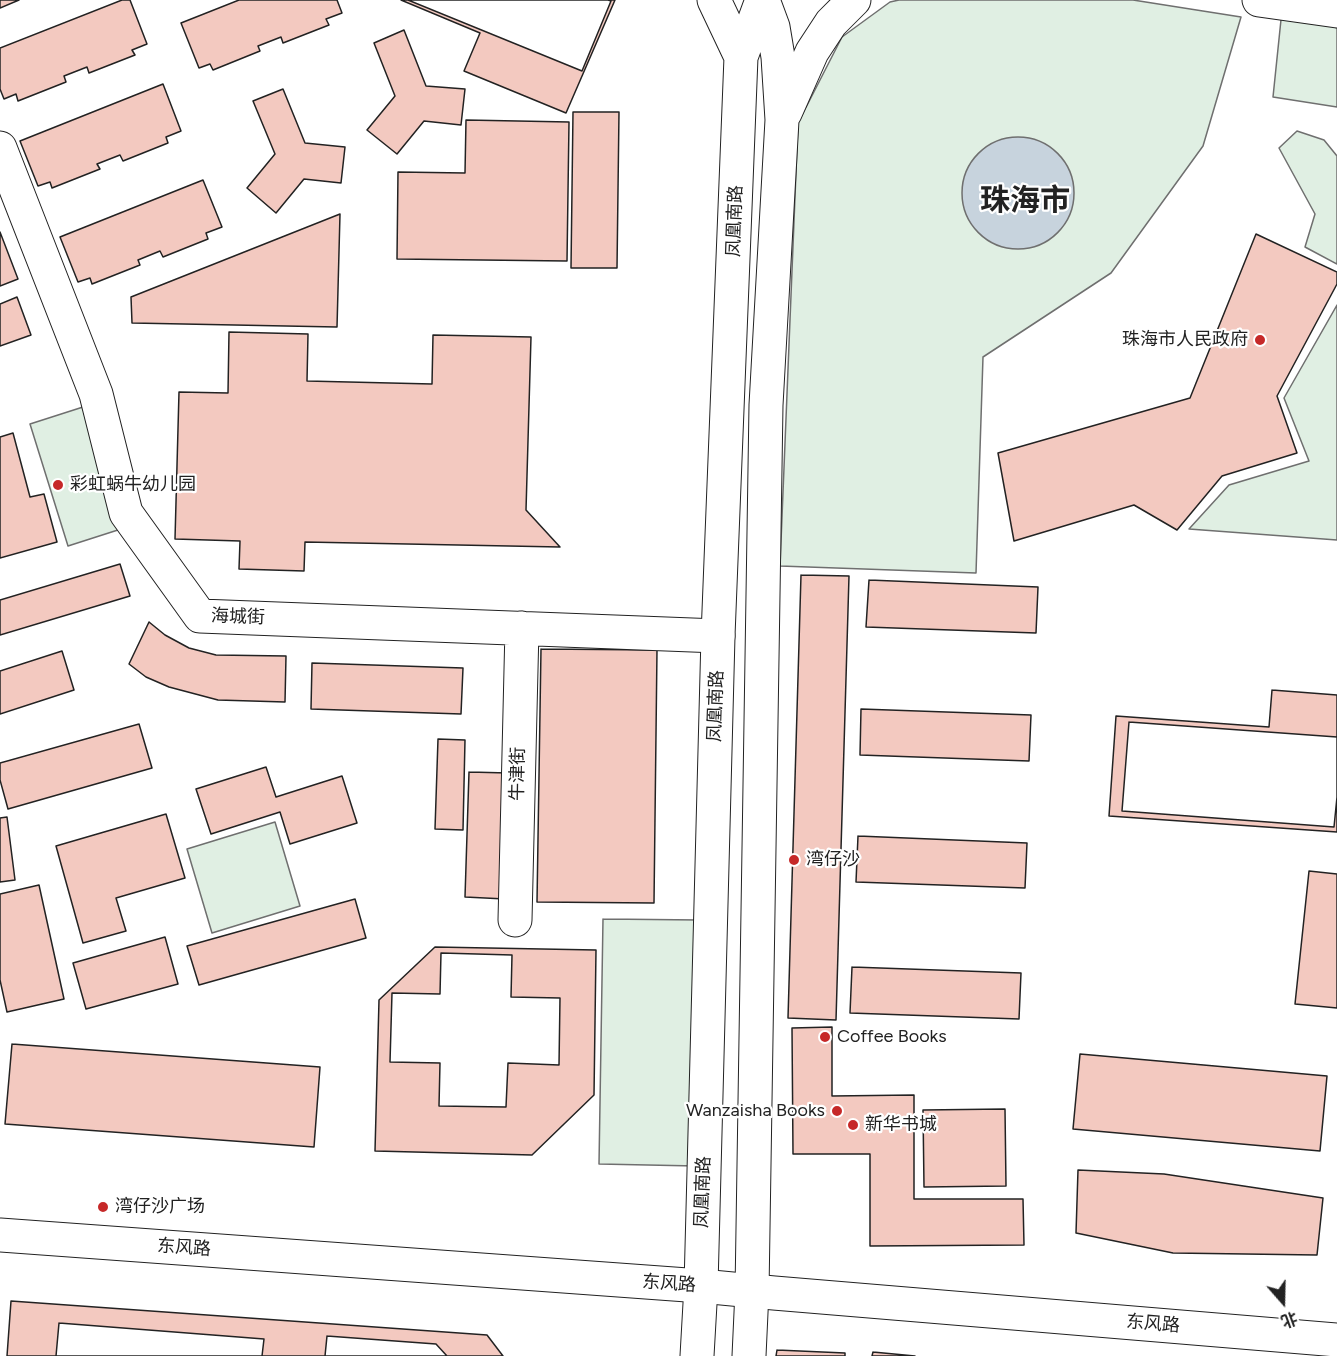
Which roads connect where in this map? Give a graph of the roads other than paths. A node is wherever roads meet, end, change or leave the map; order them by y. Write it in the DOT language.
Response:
graph roads {
  1 [pos="714,0"];
  2 [pos="762,0"];
  3 [pos="854,0"];
  4 [pos="1259,0"];
  5 [pos="1337,12"];
  6 [pos="741,57"];
  7 [pos="782,120"];
  8 [pos="0,148"];
  9 [pos="522,628"];
  10 [pos="718,636"];
  11 [pos="515,920"];
  12 [pos="0,1235"];
  13 [pos="700,1286"];
  14 [pos="752,1291"];
  15 [pos="1337,1340"];
  16 [pos="697,1356"];
  17 [pos="749,1356"];
  1 -- 6 [label="main road, 凤凰南路"];
  2 -- 6 [label="main road, 凤凰南路"];
  2 -- 7 [label="main road, 凤凰南路"];
  3 -- 7 [label="main road, 凤凰南路"];
  4 -- 5 [label="main road"];
  6 -- 10 [label="main road, 凤凰南路"];
  7 -- 14 [label="main road, 凤凰南路"];
  8 -- 9 [label="main road, 海城街"];
  9 -- 10 [label="main road, 海城街"];
  9 -- 11 [label="main road, 牛津街"];
  10 -- 13 [label="main road, 凤凰南路"];
  12 -- 13 [label="main road, 东风路"];
  13 -- 14 [label="main road, 东风路"];
  13 -- 16 [label="main road, 凤凰南路"];
  14 -- 15 [label="main road, 东风路"];
  14 -- 17 [label="main road, 凤凰南路"];
}
